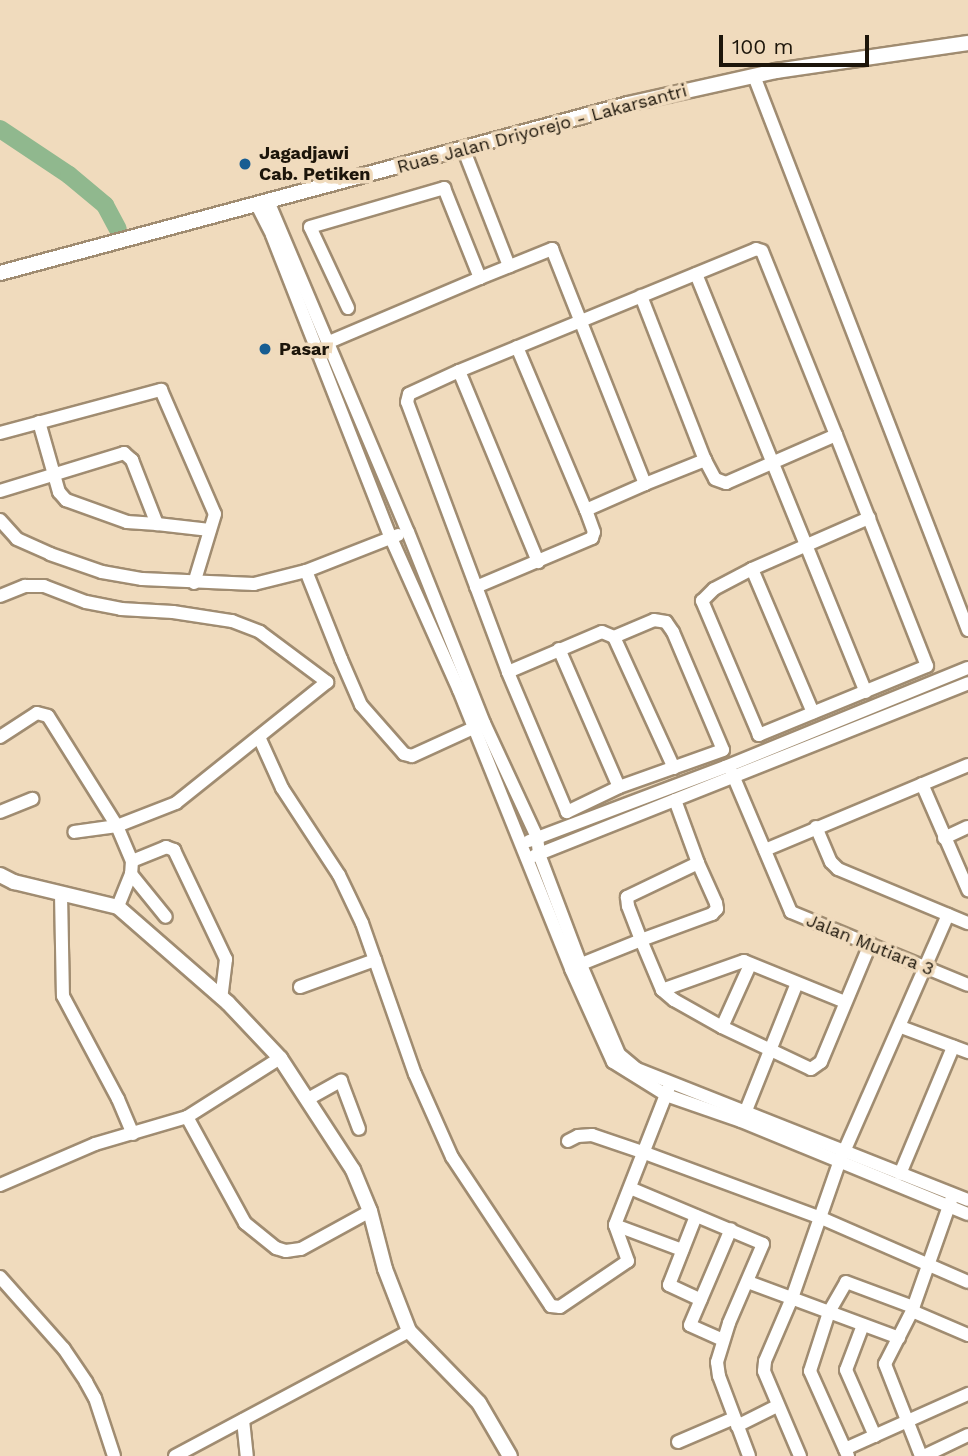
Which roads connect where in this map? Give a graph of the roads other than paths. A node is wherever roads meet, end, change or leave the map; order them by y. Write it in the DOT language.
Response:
graph roads {
  1 [pos="968,43"];
  2 [pos="754,76"];
  3 [pos="463,148"];
  4 [pos="262,203"];
  5 [pos="509,266"];
  6 [pos="0,273"];
  7 [pos="696,274"];
  8 [pos="480,278"];
  9 [pos="642,296"];
  10 [pos="348,308"];
  11 [pos="582,321"];
  12 [pos="328,342"];
  13 [pos="517,347"];
  14 [pos="459,371"];
  15 [pos="39,422"];
  16 [pos="0,433"];
  17 [pos="836,435"];
  18 [pos="705,460"];
  19 [pos="773,461"];
  20 [pos="54,474"];
  21 [pos="645,484"];
  22 [pos="0,491"];
  23 [pos="586,510"];
  24 [pos="869,518"];
  25 [pos="0,520"];
  26 [pos="157,524"];
  27 [pos="210,530"];
  28 [pos="408,532"];
  29 [pos="391,538"];
  30 [pos="806,543"];
  31 [pos="538,562"];
  32 [pos="752,569"];
  33 [pos="306,571"];
  34 [pos="194,583"];
  35 [pos="476,587"];
  36 [pos="3,590"];
  37 [pos="968,630"];
  38 [pos="614,636"];
  39 [pos="559,649"];
  40 [pos="345,668"];
  41 [pos="968,668"];
  42 [pos="508,672"];
  43 [pos="327,682"];
  44 [pos="968,683"];
  45 [pos="463,688"];
  46 [pos="866,692"];
  47 [pos="813,713"];
  48 [pos="479,725"];
  49 [pos="0,737"];
  50 [pos="259,737"];
  51 [pos="729,765"];
  52 [pos="968,765"];
  53 [pos="674,768"];
  54 [pos="735,777"];
  55 [pos="922,784"];
  56 [pos="620,787"];
  57 [pos="33,799"];
  58 [pos="675,800"];
  59 [pos="0,812"];
  60 [pos="117,826"];
  61 [pos="816,827"];
  62 [pos="968,827"];
  63 [pos="74,832"];
  64 [pos="537,837"];
  65 [pos="944,838"];
  66 [pos="521,844"];
  67 [pos="765,849"];
  68 [pos="533,856"];
  69 [pos="698,863"];
  70 [pos="132,868"];
  71 [pos="0,875"];
  72 [pos="968,890"];
  73 [pos="61,894"];
  74 [pos="118,907"];
  75 [pos="948,915"];
  76 [pos="166,917"];
  77 [pos="968,923"];
  78 [pos="641,940"];
  79 [pos="870,944"];
  80 [pos="375,960"];
  81 [pos="750,965"];
  82 [pos="925,966"];
  83 [pos="576,967"];
  84 [pos="797,983"];
  85 [pos="968,985"];
  86 [pos="300,987"];
  87 [pos="662,990"];
  88 [pos="221,998"];
  89 [pos="845,1002"];
  90 [pos="722,1027"];
  91 [pos="901,1027"];
  92 [pos="953,1047"];
  93 [pos="770,1052"];
  94 [pos="968,1052"];
  95 [pos="280,1058"];
  96 [pos="668,1088"];
  97 [pos="307,1099"];
  98 [pos="744,1116"];
  99 [pos="187,1117"];
  100 [pos="359,1129"];
  101 [pos="133,1134"];
  102 [pos="568,1141"];
  103 [pos="645,1153"];
  104 [pos="842,1158"];
  105 [pos="900,1174"];
  106 [pos="0,1185"];
  107 [pos="630,1188"];
  108 [pos="953,1194"];
  109 [pos="968,1200"];
  110 [pos="948,1207"];
  111 [pos="370,1211"];
  112 [pos="968,1214"];
  113 [pos="696,1216"];
  114 [pos="821,1218"];
  115 [pos="615,1225"];
  116 [pos="731,1229"];
  117 [pos="682,1250"];
  118 [pos="929,1264"];
  119 [pos="0,1277"];
  120 [pos="748,1282"];
  121 [pos="968,1282"];
  122 [pos="792,1298"];
  123 [pos="701,1300"];
  124 [pos="912,1309"];
  125 [pos="829,1312"];
  126 [pos="863,1325"];
  127 [pos="409,1331"];
  128 [pos="968,1335"];
  129 [pos="900,1338"];
  130 [pos="723,1340"];
  131 [pos="968,1394"];
  132 [pos="778,1406"];
  133 [pos="243,1420"];
  134 [pos="735,1422"];
  135 [pos="907,1423"];
  136 [pos="875,1436"];
  137 [pos="968,1436"];
  138 [pos="678,1442"];
  139 [pos="846,1453"];
  140 [pos="114,1456"];
  141 [pos="175,1456"];
  142 [pos="247,1456"];
  143 [pos="510,1456"];
  144 [pos="749,1456"];
  145 [pos="800,1456"];
  146 [pos="922,1456"];
  1 -- 2 [label="main road, Ruas Jalan Driyorejo - Lakarsantri"];
  2 -- 3 [label="main road, Ruas Jalan Driyorejo - Lakarsantri"];
  2 -- 37 [label="street"];
  3 -- 4 [label="main road, Ruas Jalan Driyorejo - Lakarsantri"];
  3 -- 5 [label="street"];
  4 -- 6 [label="main road, Ruas Jalan Driyorejo - Lakarsantri"];
  4 -- 12 [label="street"];
  4 -- 29 [label="street"];
  5 -- 8 [label="street"];
  5 -- 11 [label="street"];
  7 -- 9 [label="street"];
  7 -- 17 [label="street"];
  7 -- 19 [label="street"];
  8 -- 10 [label="street"];
  8 -- 12 [label="street"];
  9 -- 11 [label="street"];
  9 -- 18 [label="street"];
  11 -- 13 [label="street"];
  11 -- 21 [label="street"];
  12 -- 28 [label="street"];
  13 -- 14 [label="street"];
  13 -- 23 [label="street"];
  14 -- 31 [label="street"];
  14 -- 35 [label="street"];
  15 -- 16 [label="street"];
  15 -- 20 [label="street"];
  15 -- 27 [label="street"];
  17 -- 19 [label="street"];
  17 -- 24 [label="street"];
  18 -- 19 [label="street"];
  18 -- 21 [label="street"];
  19 -- 30 [label="street"];
  20 -- 22 [label="street"];
  20 -- 26 [label="street"];
  20 -- 26 [label="street"];
  21 -- 23 [label="street"];
  23 -- 31 [label="street"];
  24 -- 30 [label="street"];
  24 -- 46 [label="street"];
  25 -- 34 [label="street"];
  26 -- 27 [label="street"];
  27 -- 34 [label="street"];
  28 -- 29 [label="street"];
  28 -- 45 [label="street"];
  29 -- 33 [label="street"];
  29 -- 45 [label="street"];
  30 -- 32 [label="street"];
  30 -- 46 [label="street"];
  31 -- 35 [label="street"];
  32 -- 47 [label="street"];
  32 -- 47 [label="street"];
  33 -- 34 [label="street"];
  33 -- 40 [label="street"];
  35 -- 42 [label="street"];
  36 -- 43 [label="street"];
  38 -- 39 [label="street"];
  38 -- 53 [label="street"];
  38 -- 53 [label="street"];
  39 -- 42 [label="street"];
  39 -- 56 [label="street"];
  40 -- 43 [label="street"];
  40 -- 48 [label="street"];
  41 -- 51 [label="street"];
  42 -- 56 [label="street"];
  43 -- 50 [label="street"];
  44 -- 54 [label="street"];
  45 -- 48 [label="street"];
  46 -- 47 [label="street"];
  48 -- 64 [label="street"];
  48 -- 66 [label="street"];
  49 -- 60 [label="street"];
  50 -- 60 [label="street"];
  50 -- 80 [label="street"];
  51 -- 54 [label="street, Jalan Mutiara 3"];
  51 -- 64 [label="street"];
  52 -- 55 [label="street"];
  53 -- 56 [label="street"];
  54 -- 58 [label="street"];
  54 -- 67 [label="street, Jalan Mutiara 3"];
  55 -- 61 [label="street"];
  55 -- 65 [label="street"];
  57 -- 59 [label="street"];
  58 -- 68 [label="street"];
  58 -- 69 [label="street"];
  60 -- 63 [label="street"];
  60 -- 70 [label="street"];
  61 -- 67 [label="street"];
  61 -- 75 [label="street"];
  62 -- 65 [label="street"];
  64 -- 66 [label="street"];
  64 -- 68 [label="street"];
  65 -- 72 [label="street"];
  66 -- 68 [label="street"];
  67 -- 79 [label="street, Jalan Mutiara 3"];
  68 -- 83 [label="street"];
  69 -- 78 [label="street"];
  69 -- 78 [label="street"];
  70 -- 74 [label="street"];
  70 -- 76 [label="street"];
  70 -- 88 [label="street"];
  71 -- 73 [label="main road"];
  73 -- 74 [label="main road"];
  73 -- 101 [label="street"];
  74 -- 88 [label="main road"];
  75 -- 77 [label="street"];
  75 -- 82 [label="street"];
  78 -- 83 [label="street"];
  78 -- 87 [label="street"];
  79 -- 82 [label="street, Jalan Mutiara 3"];
  79 -- 89 [label="street"];
  80 -- 86 [label="street"];
  80 -- 115 [label="street"];
  81 -- 84 [label="street"];
  81 -- 87 [label="street"];
  81 -- 90 [label="street"];
  82 -- 85 [label="street, Jalan Mutiara 3"];
  82 -- 91 [label="street"];
  83 -- 96 [label="street"];
  84 -- 89 [label="street"];
  84 -- 93 [label="street"];
  87 -- 90 [label="street"];
  88 -- 95 [label="main road"];
  89 -- 93 [label="street"];
  90 -- 93 [label="street"];
  91 -- 92 [label="street"];
  91 -- 104 [label="street"];
  92 -- 94 [label="street"];
  92 -- 105 [label="street"];
  93 -- 98 [label="street"];
  95 -- 97 [label="main road"];
  95 -- 99 [label="street"];
  96 -- 98 [label="street"];
  96 -- 103 [label="street"];
  97 -- 100 [label="street"];
  97 -- 111 [label="main road"];
  98 -- 104 [label="street"];
  99 -- 101 [label="street"];
  99 -- 111 [label="street"];
  101 -- 106 [label="street"];
  102 -- 103 [label="street"];
  103 -- 107 [label="street"];
  103 -- 114 [label="street"];
  104 -- 105 [label="street"];
  104 -- 110 [label="street"];
  104 -- 114 [label="street"];
  105 -- 108 [label="street"];
  107 -- 113 [label="street"];
  107 -- 115 [label="street"];
  108 -- 109 [label="street"];
  108 -- 110 [label="street"];
  110 -- 112 [label="street"];
  110 -- 118 [label="street"];
  111 -- 127 [label="main road"];
  113 -- 116 [label="street"];
  113 -- 117 [label="street"];
  114 -- 118 [label="street"];
  114 -- 122 [label="street"];
  115 -- 117 [label="street"];
  116 -- 120 [label="street"];
  116 -- 123 [label="street"];
  117 -- 123 [label="street"];
  118 -- 121 [label="street"];
  118 -- 124 [label="street"];
  119 -- 140 [label="street"];
  120 -- 122 [label="street"];
  120 -- 130 [label="street"];
  122 -- 125 [label="street"];
  122 -- 132 [label="street"];
  123 -- 130 [label="street"];
  124 -- 125 [label="street"];
  124 -- 128 [label="street"];
  124 -- 129 [label="street"];
  125 -- 126 [label="street"];
  125 -- 139 [label="street"];
  126 -- 129 [label="street"];
  126 -- 136 [label="street"];
  127 -- 133 [label="street"];
  127 -- 143 [label="main road"];
  129 -- 135 [label="street"];
  130 -- 134 [label="street"];
  131 -- 135 [label="street"];
  132 -- 134 [label="street"];
  132 -- 145 [label="street"];
  133 -- 141 [label="street"];
  133 -- 142 [label="street"];
  134 -- 138 [label="street"];
  134 -- 144 [label="street"];
  135 -- 136 [label="street"];
  135 -- 146 [label="street"];
  136 -- 139 [label="street"];
  137 -- 146 [label="street"];
}
